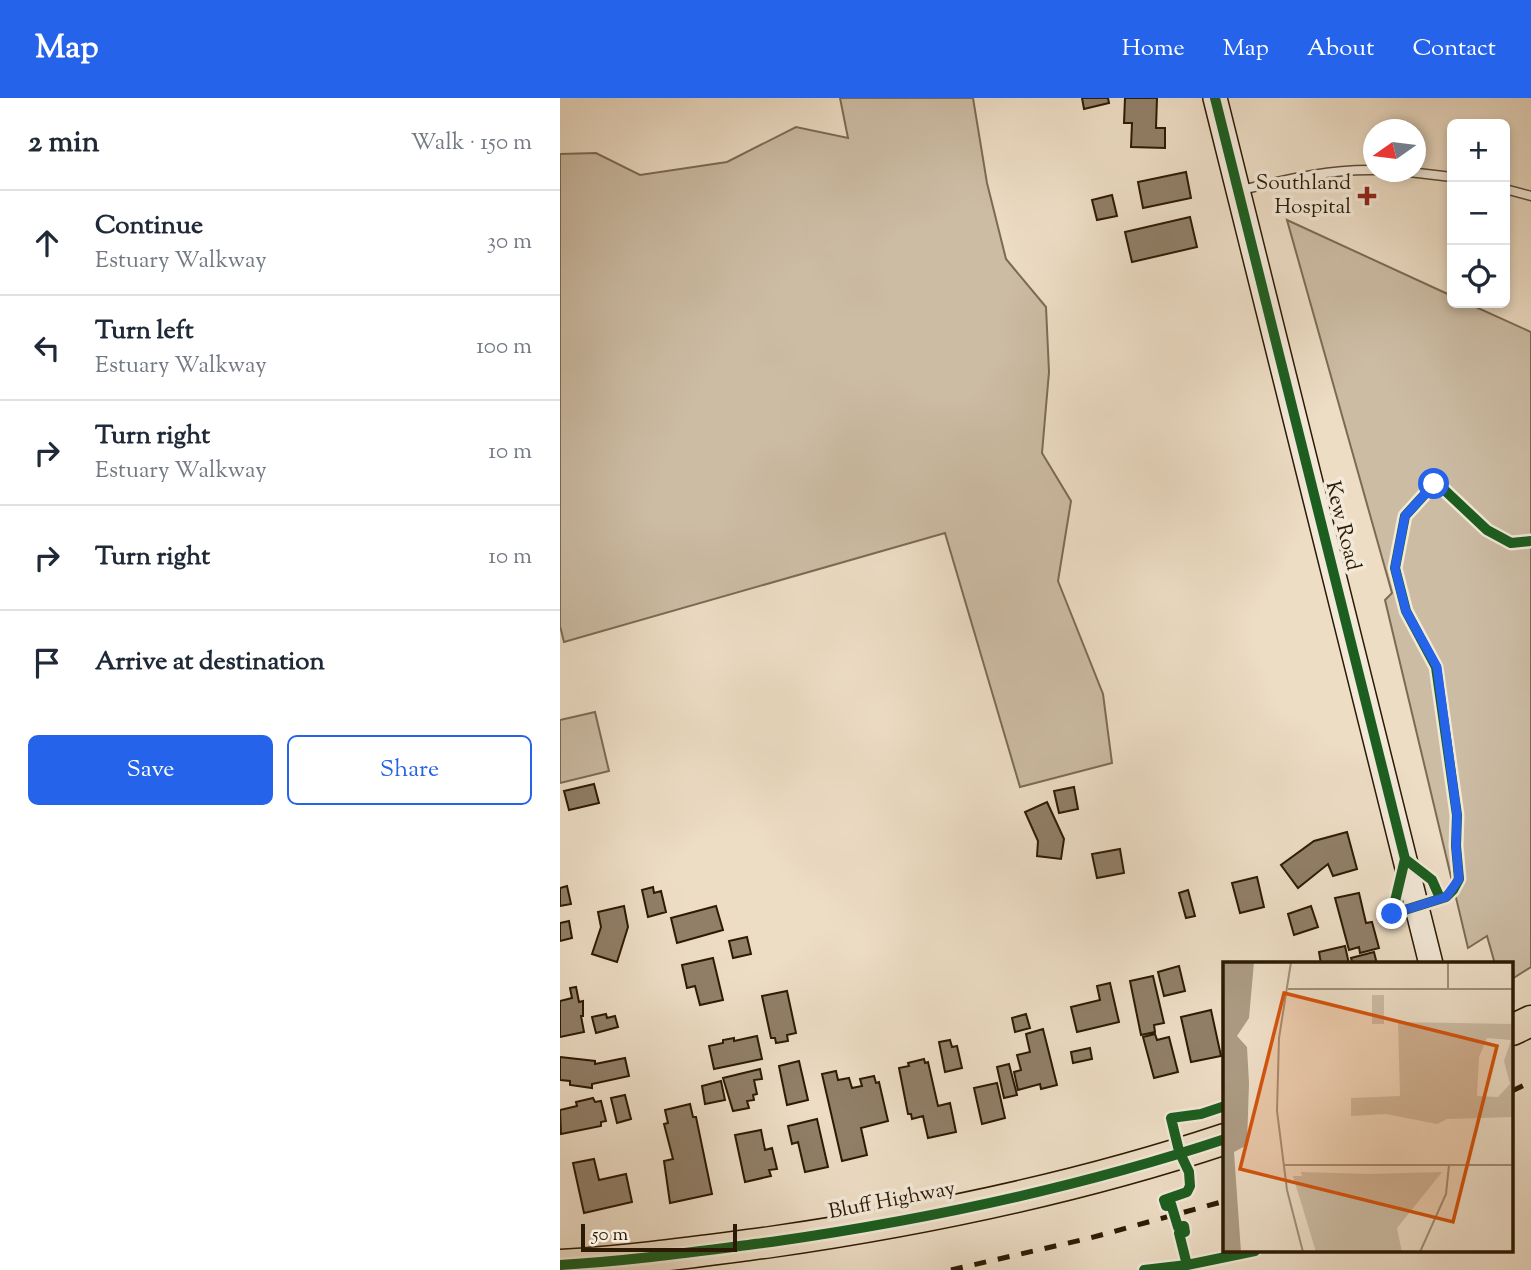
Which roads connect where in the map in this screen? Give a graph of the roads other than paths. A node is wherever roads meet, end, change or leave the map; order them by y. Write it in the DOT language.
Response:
graph roads {
  1 [pos="1215,98"];
  2 [pos="1363,170"];
  3 [pos="1426,174"];
  4 [pos="1447,176"];
  5 [pos="1238,190"];
  6 [pos="1510,190"];
  7 [pos="1531,196"];
  8 [pos="1431,962"];
  9 [pos="1531,1021"];
  10 [pos="1514,1029"];
  11 [pos="1223,1140"];
  12 [pos="560,1265"];
  1 -- 5 [label="street, Kew Road"];
  2 -- 5 [label="lane"];
  3 -- 4 [label="lane"];
  5 -- 8 [label="street, Kew Road"];
  6 -- 7 [label="lane"];
  9 -- 10 [label="highway"];
  11 -- 12 [label="highway, Bluff Highway"];
}
